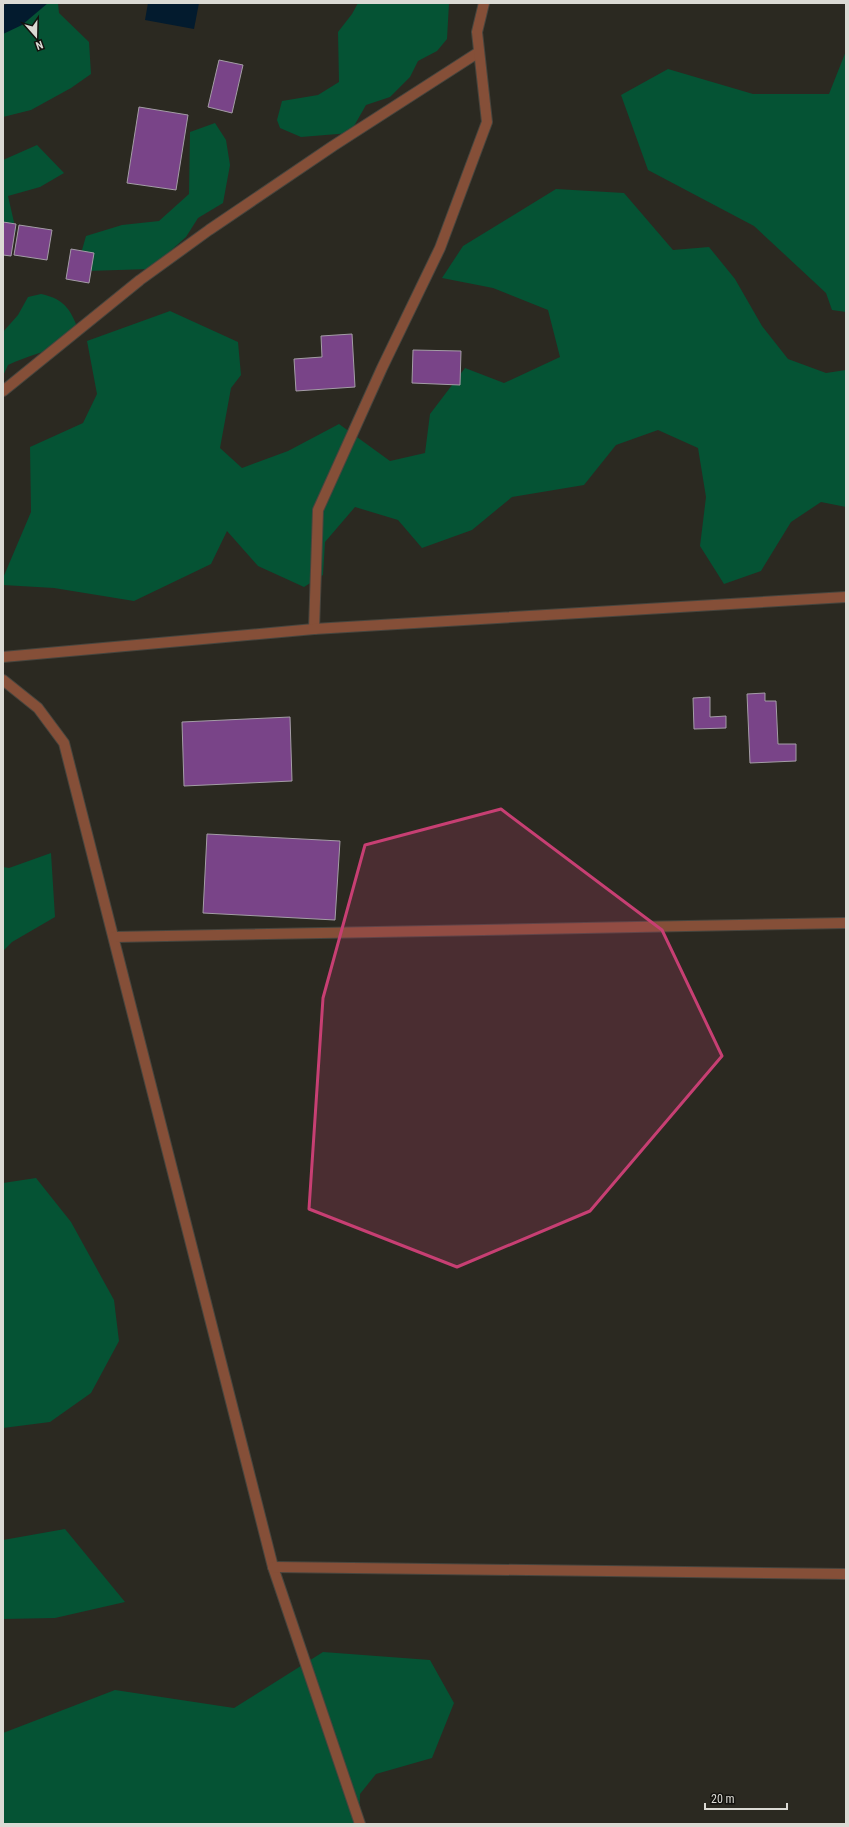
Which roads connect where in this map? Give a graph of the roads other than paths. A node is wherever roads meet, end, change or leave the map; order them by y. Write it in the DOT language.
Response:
graph roads {
  1 [pos="484,3"];
  2 [pos="479,52"];
  3 [pos="3,391"];
  4 [pos="846,597"];
  5 [pos="314,629"];
  6 [pos="3,657"];
  7 [pos="3,680"];
  8 [pos="846,923"];
  9 [pos="114,937"];
  10 [pos="273,1567"];
  11 [pos="846,1574"];
  12 [pos="360,1824"];
  1 -- 2 [label="street"];
  2 -- 3 [label="street"];
  2 -- 5 [label="street"];
  4 -- 5 [label="street"];
  5 -- 6 [label="street"];
  7 -- 9 [label="street"];
  8 -- 9 [label="street"];
  9 -- 10 [label="street"];
  10 -- 11 [label="street"];
  10 -- 12 [label="street"];
}
